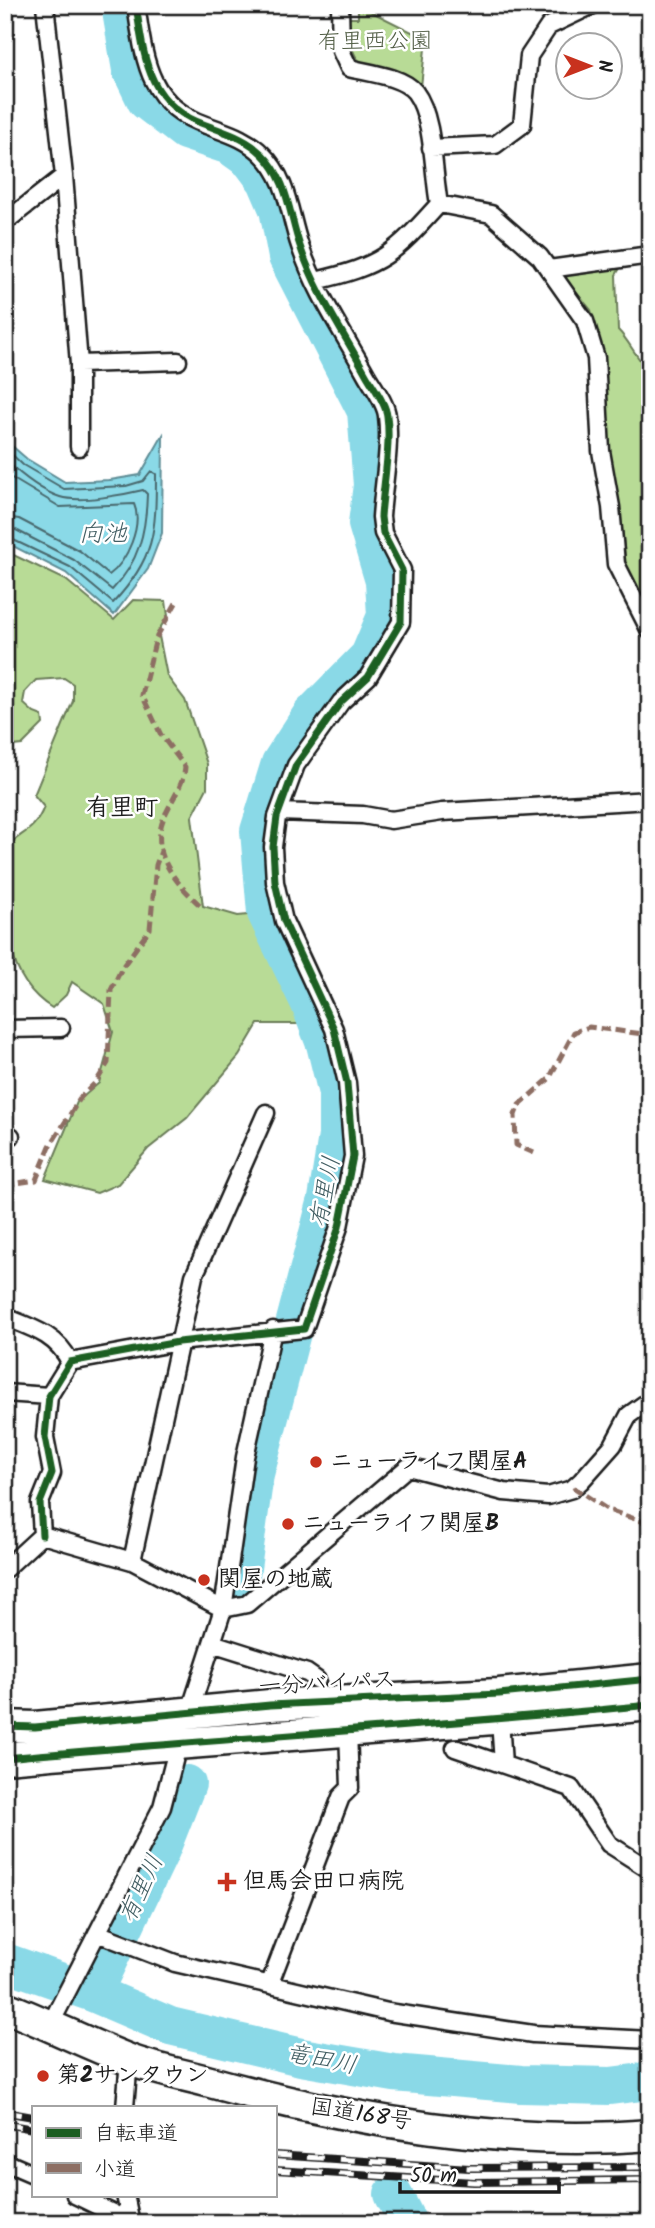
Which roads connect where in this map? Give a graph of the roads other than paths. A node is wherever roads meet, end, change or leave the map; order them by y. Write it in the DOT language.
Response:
graph roads {
  1 [pos="45,5"];
  2 [pos="136,5"];
  3 [pos="340,5"];
  4 [pos="593,5"];
  5 [pos="431,148"];
  6 [pos="64,176"];
  7 [pos="439,204"];
  8 [pos="5,222"];
  9 [pos="650,255"];
  10 [pos="549,269"];
  11 [pos="315,281"];
  12 [pos="178,361"];
  13 [pos="79,364"];
  14 [pos="79,447"];
  15 [pos="650,631"];
  16 [pos="650,800"];
  17 [pos="279,812"];
  18 [pos="61,1028"];
  19 [pos="5,1029"];
  20 [pos="266,1113"];
  21 [pos="5,1317"];
  22 [pos="273,1331"];
  23 [pos="178,1342"];
  24 [pos="70,1362"];
  25 [pos="5,1394"];
  26 [pos="49,1396"];
  27 [pos="650,1400"];
  28 [pos="42,1535"];
  29 [pos="132,1561"];
  30 [pos="5,1569"];
  31 [pos="223,1609"];
  32 [pos="212,1643"];
  33 [pos="317,1679"];
  34 [pos="650,1679"];
  35 [pos="650,1705"];
  36 [pos="189,1714"];
  37 [pos="500,1720"];
  38 [pos="5,1726"];
  39 [pos="348,1729"];
  40 [pos="179,1742"];
  41 [pos="455,1748"];
  42 [pos="5,1758"];
  43 [pos="503,1765"];
  44 [pos="650,1870"];
  45 [pos="94,1938"];
  46 [pos="270,1983"];
  47 [pos="5,2007"];
  48 [pos="51,2025"];
  49 [pos="650,2040"];
  50 [pos="129,2060"];
  51 [pos="125,2106"];
  52 [pos="650,2124"];
  53 [pos="650,2135"];
  54 [pos="618,2138"];
  55 [pos="5,2162"];
  56 [pos="32,2174"];
  57 [pos="77,2196"];
  58 [pos="125,2196"];
  59 [pos="131,2222"];
  1 -- 6 [label="street"];
  2 -- 11 [label="street"];
  3 -- 5 [label="street"];
  4 -- 5 [label="street"];
  5 -- 7 [label="street"];
  6 -- 8 [label="street"];
  6 -- 13 [label="street"];
  7 -- 10 [label="street"];
  7 -- 11 [label="street"];
  9 -- 10 [label="street"];
  10 -- 15 [label="street"];
  11 -- 17 [label="street"];
  12 -- 13 [label="street"];
  13 -- 14 [label="street"];
  16 -- 17 [label="street"];
  17 -- 22 [label="street"];
  18 -- 19 [label="street"];
  20 -- 23 [label="street"];
  21 -- 24 [label="street"];
  22 -- 23 [label="street"];
  22 -- 31 [label="street"];
  23 -- 24 [label="street"];
  23 -- 29 [label="street"];
  24 -- 26 [label="street"];
  25 -- 26 [label="street"];
  26 -- 28 [label="street"];
  27 -- 31 [label="street"];
  28 -- 29 [label="street"];
  28 -- 30 [label="street"];
  29 -- 31 [label="street"];
  31 -- 32 [label="street"];
  32 -- 33 [label="street"];
  32 -- 36 [label="street"];
  34 -- 36 [label="highway, 一分バイパス"];
  35 -- 37 [label="highway, 一分バイパス"];
  36 -- 38 [label="highway, 一分バイパス"];
  36 -- 40 [label="street"];
  37 -- 39 [label="highway, 一分バイパス"];
  37 -- 43 [label="street"];
  39 -- 40 [label="highway, 一分バイパス"];
  39 -- 46 [label="street"];
  40 -- 42 [label="highway, 一分バイパス"];
  40 -- 45 [label="street"];
  41 -- 43 [label="street"];
  43 -- 44 [label="street"];
  45 -- 46 [label="street"];
  45 -- 48 [label="street"];
  46 -- 49 [label="street"];
  47 -- 48 [label="highway, 国道168号"];
  48 -- 50 [label="highway, 国道168号"];
  50 -- 51 [label="street"];
  50 -- 54 [label="highway, 国道168号"];
  52 -- 54 [label="street"];
  53 -- 54 [label="highway, 国道168号"];
  55 -- 56 [label="street"];
  57 -- 59 [label="street"];
  58 -- 59 [label="street"];
}
